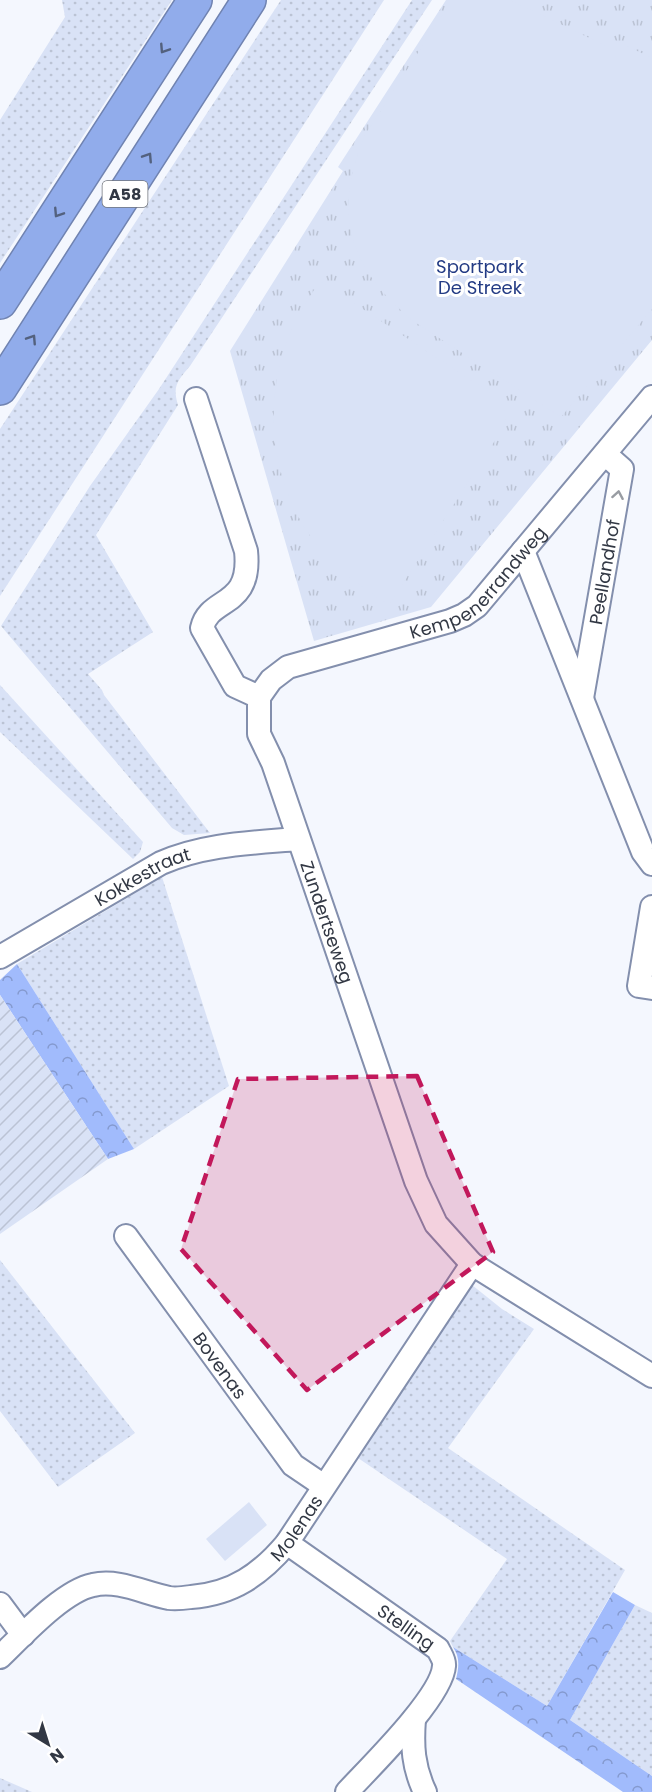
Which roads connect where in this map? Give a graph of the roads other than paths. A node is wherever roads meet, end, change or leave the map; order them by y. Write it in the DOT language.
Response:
graph roads {
  1 [pos="195,0"];
  2 [pos="249,0"];
  3 [pos="0,302"];
  4 [pos="0,388"];
  5 [pos="652,398"];
  6 [pos="196,399"];
  7 [pos="605,454"];
  8 [pos="523,551"];
  9 [pos="259,697"];
  10 [pos="582,698"];
  11 [pos="298,839"];
  12 [pos="652,864"];
  13 [pos="652,907"];
  14 [pos="0,957"];
  15 [pos="652,988"];
  16 [pos="126,1236"];
  17 [pos="472,1264"];
  18 [pos="652,1377"];
  19 [pos="324,1486"];
  20 [pos="287,1543"];
  21 [pos="0,1604"];
  22 [pos="23,1635"];
  23 [pos="0,1656"];
  24 [pos="414,1719"];
  25 [pos="347,1792"];
  26 [pos="425,1792"];
  1 -- 3 [label="highway, A58, one-way"];
  4 -- 2 [label="highway, A58, one-way"];
  5 -- 7 [label="street, Kempenerrandweg"];
  6 -- 9 [label="street"];
  7 -- 8 [label="street, Kempenerrandweg"];
  10 -- 7 [label="street, Peellandhof, one-way"];
  8 -- 9 [label="street, Kempenerrandweg"];
  8 -- 10 [label="street"];
  9 -- 11 [label="street, Zundertseweg"];
  10 -- 12 [label="street"];
  11 -- 14 [label="street, Kokkestraat"];
  11 -- 17 [label="street, Zundertseweg"];
  13 -- 15 [label="street"];
  16 -- 19 [label="street, Bovenas"];
  17 -- 18 [label="street, Zundertseweg"];
  17 -- 19 [label="street, Molenas"];
  19 -- 20 [label="street, Molenas"];
  20 -- 22 [label="street, Molenas"];
  20 -- 24 [label="street, Stelling"];
  21 -- 22 [label="street"];
  22 -- 23 [label="street, Molenas"];
  24 -- 25 [label="street, Stelling"];
  24 -- 26 [label="street"];
}
